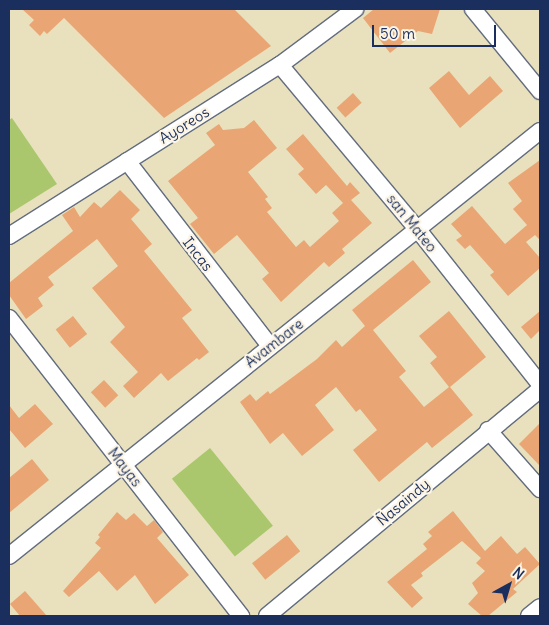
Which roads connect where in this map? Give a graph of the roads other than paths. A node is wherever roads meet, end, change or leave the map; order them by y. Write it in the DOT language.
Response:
graph roads {
  1 [pos="355,9"];
  2 [pos="473,9"];
  3 [pos="280,65"];
  4 [pos="540,91"];
  5 [pos="540,130"];
  6 [pos="127,161"];
  7 [pos="418,231"];
  8 [pos="9,236"];
  9 [pos="9,318"];
  10 [pos="270,346"];
  11 [pos="540,384"];
  12 [pos="540,389"];
  13 [pos="488,430"];
  14 [pos="122,464"];
  15 [pos="540,489"];
  16 [pos="9,556"];
  17 [pos="540,607"];
  18 [pos="241,616"];
  19 [pos="267,616"];
  20 [pos="529,616"];
  1 -- 3 [label="street, Ayoreos"];
  2 -- 4 [label="street"];
  3 -- 6 [label="street, Ayoreos"];
  3 -- 7 [label="street, san Mateo"];
  5 -- 7 [label="street, Avambare"];
  6 -- 8 [label="street, Ayoreos"];
  6 -- 10 [label="street, Incas"];
  7 -- 10 [label="street, Avambare"];
  7 -- 11 [label="street, san Mateo"];
  9 -- 14 [label="street, Mayas"];
  10 -- 14 [label="street, Avambare"];
  12 -- 13 [label="street, Ñasaindy"];
  13 -- 15 [label="street"];
  13 -- 19 [label="street, Ñasaindy"];
  14 -- 16 [label="street, Avambare"];
  14 -- 18 [label="street, Mayas"];
  17 -- 20 [label="street"];
}
